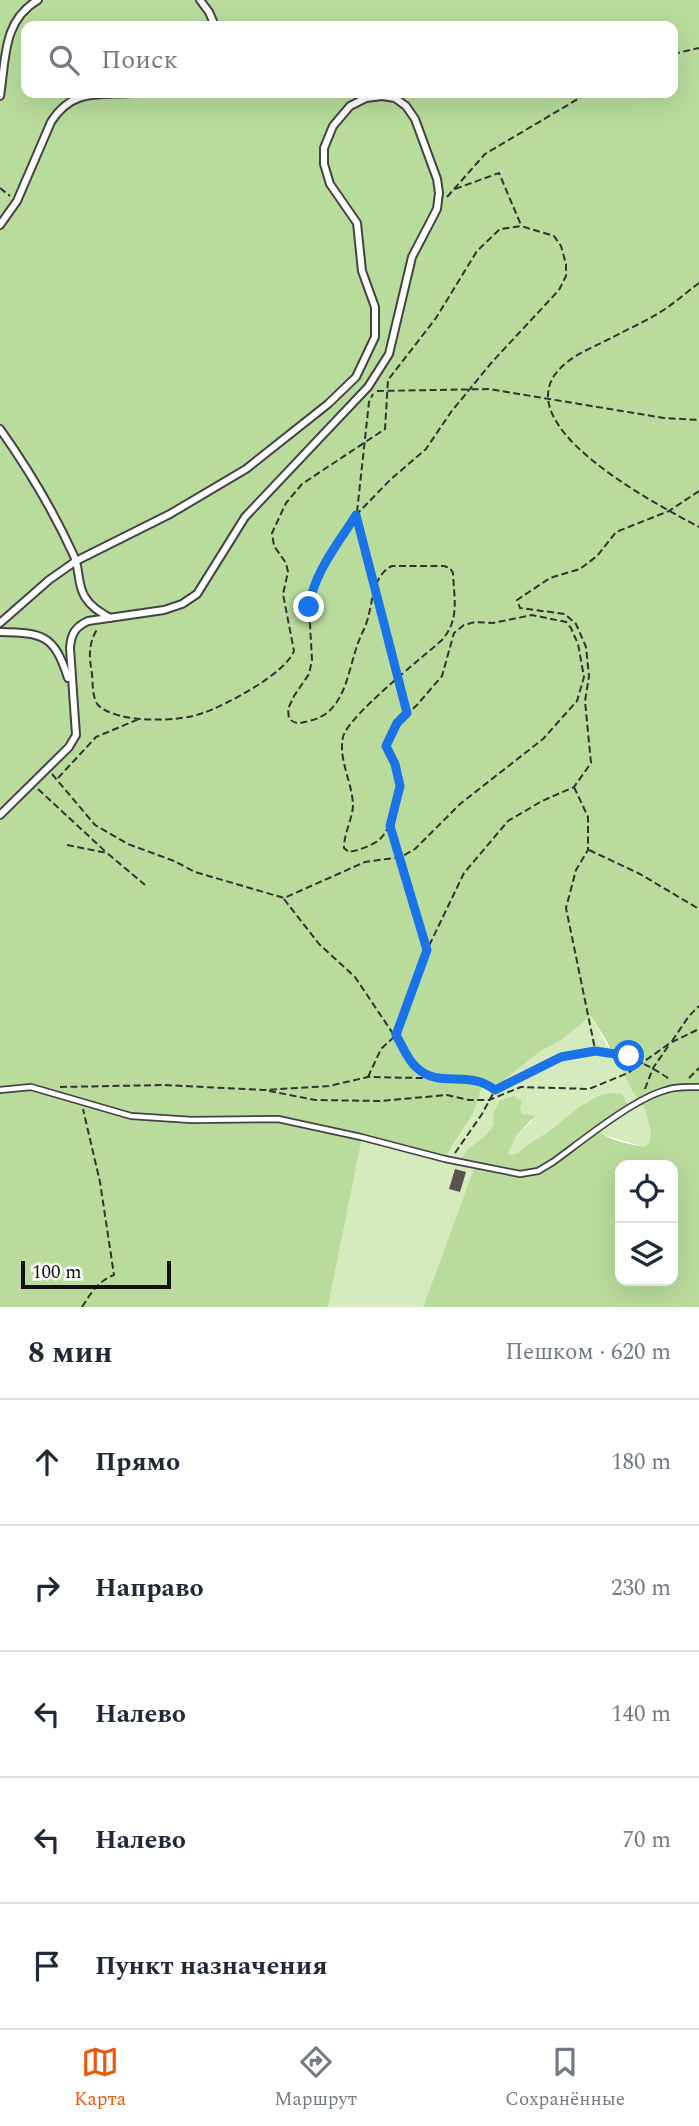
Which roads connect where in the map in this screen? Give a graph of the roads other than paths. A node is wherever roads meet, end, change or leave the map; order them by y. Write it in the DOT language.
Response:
graph roads {
  1 [pos="38,0"];
  2 [pos="200,0"];
  3 [pos="213,21"];
  4 [pos="0,96"];
  5 [pos="75,98"];
  6 [pos="366,98"];
  7 [pos="395,98"];
  8 [pos="0,225"];
  9 [pos="0,429"];
  10 [pos="76,561"];
  11 [pos="110,618"];
  12 [pos="0,623"];
  13 [pos="0,632"];
  14 [pos="71,687"];
  15 [pos="0,814"];
  16 [pos="699,1087"];
  17 [pos="0,1090"];
  1 -- 4 [label="street"];
  2 -- 3 [label="street"];
  5 -- 8 [label="street"];
  6 -- 10 [label="street"];
  7 -- 11 [label="street"];
  9 -- 10 [label="street"];
  10 -- 11 [label="street"];
  10 -- 12 [label="street"];
  11 -- 14 [label="street"];
  13 -- 14 [label="street"];
  14 -- 15 [label="street"];
  16 -- 17 [label="lane"];
}
